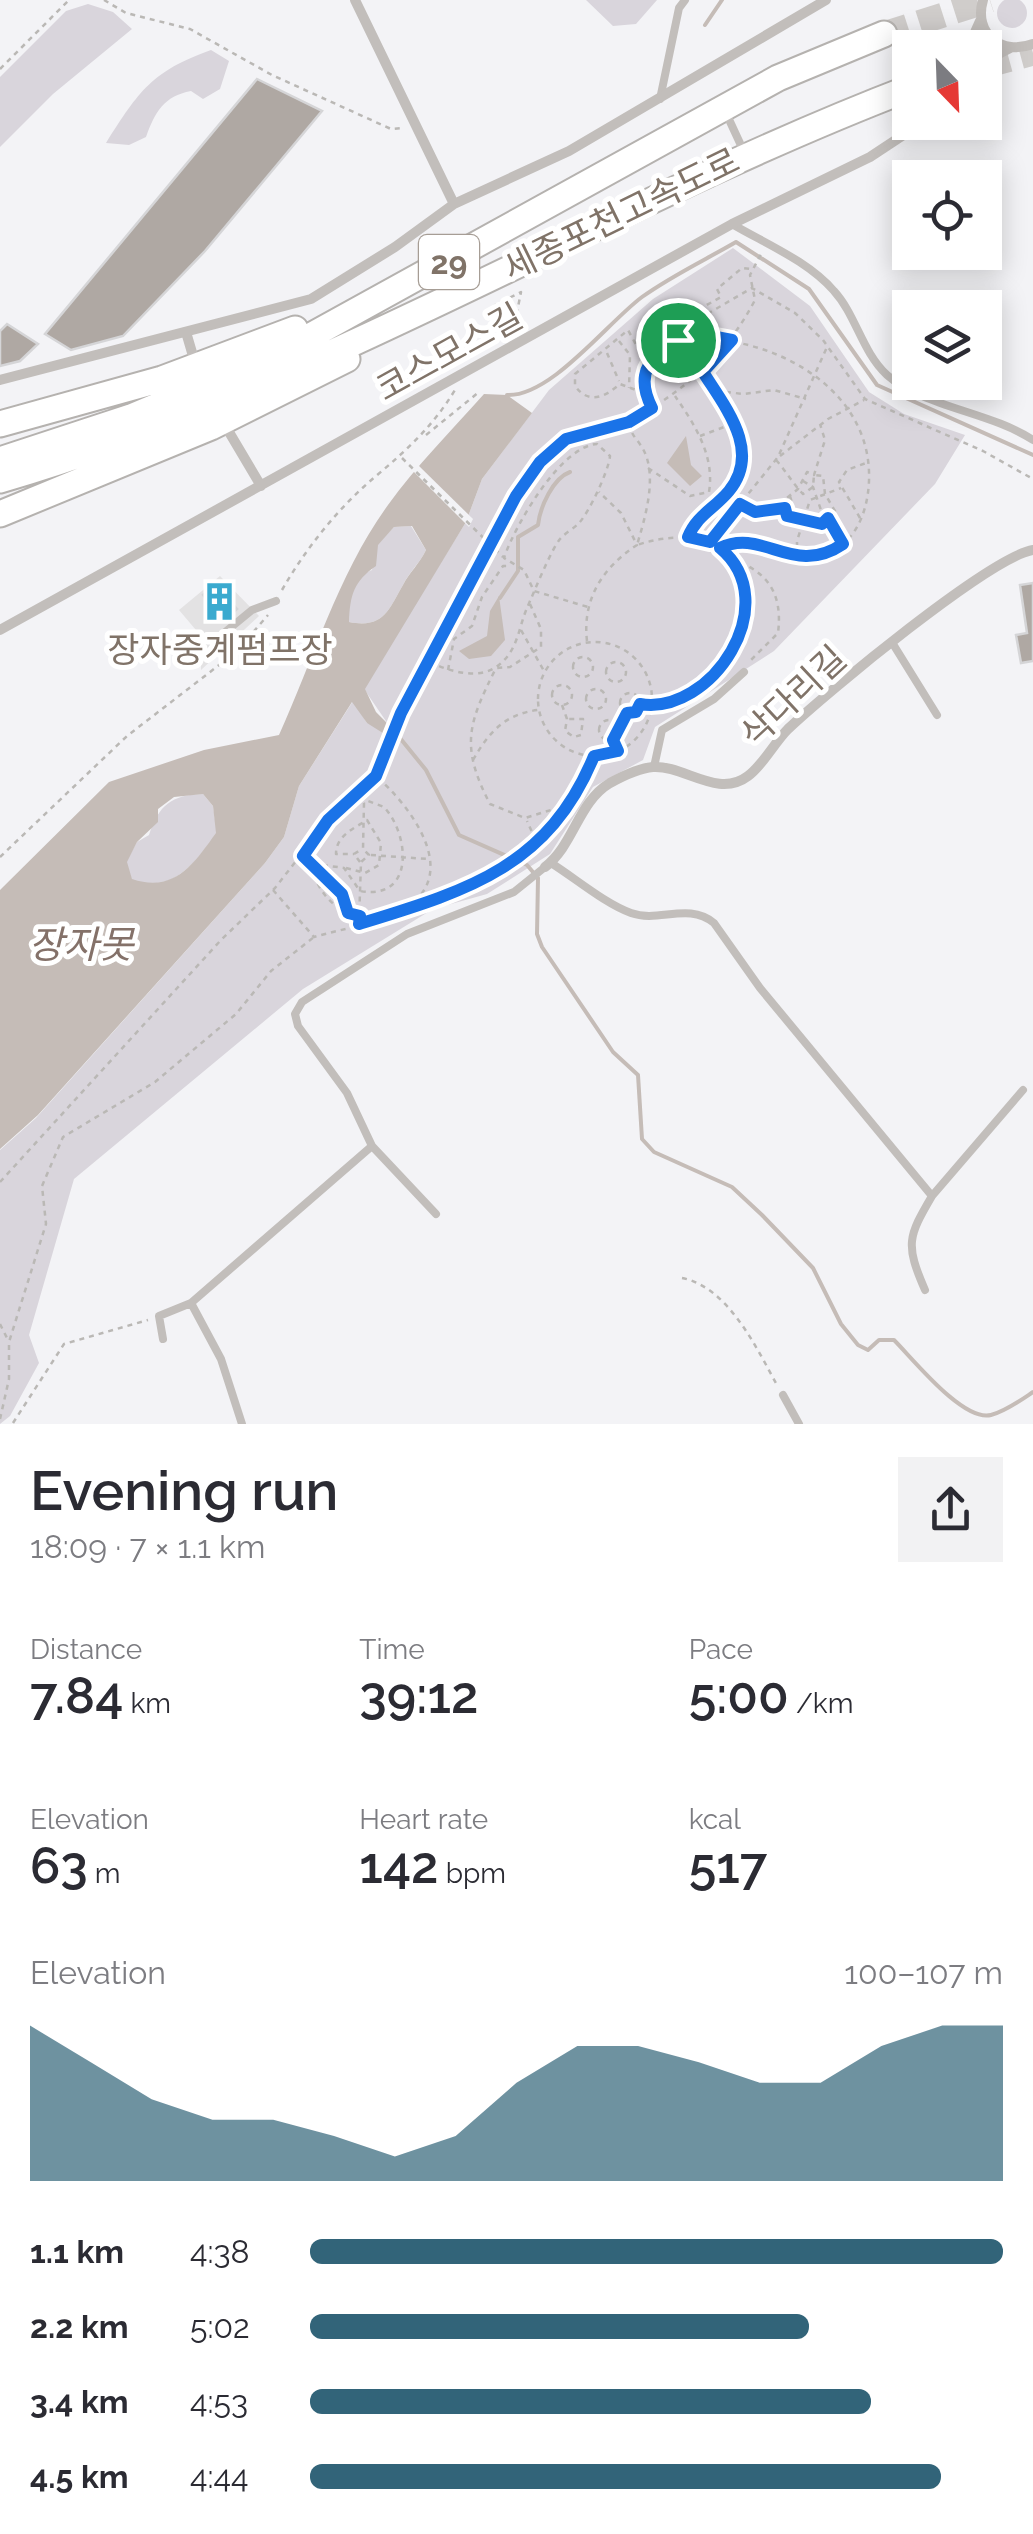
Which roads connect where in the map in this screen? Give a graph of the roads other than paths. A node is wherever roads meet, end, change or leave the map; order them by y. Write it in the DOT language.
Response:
graph roads {
  1 [pos="355,0"];
  2 [pos="685,0"];
  3 [pos="826,0"];
  4 [pos="968,0"];
  5 [pos="981,10"];
  6 [pos="884,34"];
  7 [pos="1033,44"];
  8 [pos="1010,48"];
  9 [pos="1002,52"];
  10 [pos="892,95"];
  11 [pos="660,99"];
  12 [pos="724,108"];
  13 [pos="897,140"];
  14 [pos="745,154"];
  15 [pos="454,204"];
  16 [pos="732,224"];
  17 [pos="459,257"];
  18 [pos="470,286"];
  19 [pos="186,332"];
  20 [pos="193,356"];
  21 [pos="0,380"];
  22 [pos="0,424"];
  23 [pos="228,432"];
  24 [pos="1033,440"];
  25 [pos="0,460"];
  26 [pos="0,480"];
  27 [pos="261,486"];
  28 [pos="0,514"];
  29 [pos="1033,550"];
  30 [pos="276,601"];
  31 [pos="0,630"];
  32 [pos="224,634"];
  33 [pos="893,644"];
  34 [pos="741,670"];
  35 [pos="937,716"];
  36 [pos="654,767"];
  37 [pos="548,864"];
  38 [pos="1022,1090"];
  39 [pos="372,1146"];
  40 [pos="932,1196"];
  41 [pos="436,1214"];
  42 [pos="924,1290"];
  43 [pos="192,1303"];
  44 [pos="163,1339"];
  45 [pos="783,1396"];
  46 [pos="242,1424"];
  47 [pos="799,1424"];
  1 -- 15 [label="street"];
  2 -- 11 [label="lane"];
  3 -- 11 [label="street"];
  4 -- 5 [label="street"];
  5 -- 8 [label="street"];
  6 -- 12 [label="highway, 세종포천고속도로 / 29"];
  7 -- 8 [label="street"];
  8 -- 9 [label="street"];
  10 -- 14 [label="highway, 세종포천고속도로 / 29"];
  11 -- 15 [label="street"];
  12 -- 14 [label="lane"];
  12 -- 17 [label="highway, 세종포천고속도로 / 29"];
  13 -- 16 [label="street, 코스모스길"];
  14 -- 18 [label="highway, 세종포천고속도로 / 29"];
  15 -- 19 [label="street"];
  16 -- 24 [label="lane"];
  16 -- 27 [label="street, 코스모스길"];
  17 -- 22 [label="highway"];
  17 -- 25 [label="highway, 세종포천고속도로 / 29"];
  18 -- 26 [label="highway, 세종포천고속도로 / 29"];
  18 -- 28 [label="highway"];
  19 -- 20 [label="street"];
  19 -- 21 [label="street"];
  23 -- 27 [label="street"];
  27 -- 31 [label="street, 코스모스길"];
  29 -- 33 [label="street, 삭다리길"];
  30 -- 32 [label="lane"];
  33 -- 35 [label="lane"];
  33 -- 36 [label="street, 삭다리길"];
  34 -- 36 [label="lane"];
  36 -- 37 [label="street"];
  37 -- 39 [label="lane"];
  37 -- 40 [label="lane"];
  38 -- 40 [label="lane"];
  39 -- 41 [label="lane"];
  39 -- 43 [label="lane"];
  40 -- 42 [label="lane"];
  43 -- 44 [label="lane"];
  43 -- 46 [label="lane"];
  45 -- 47 [label="lane"];
}
